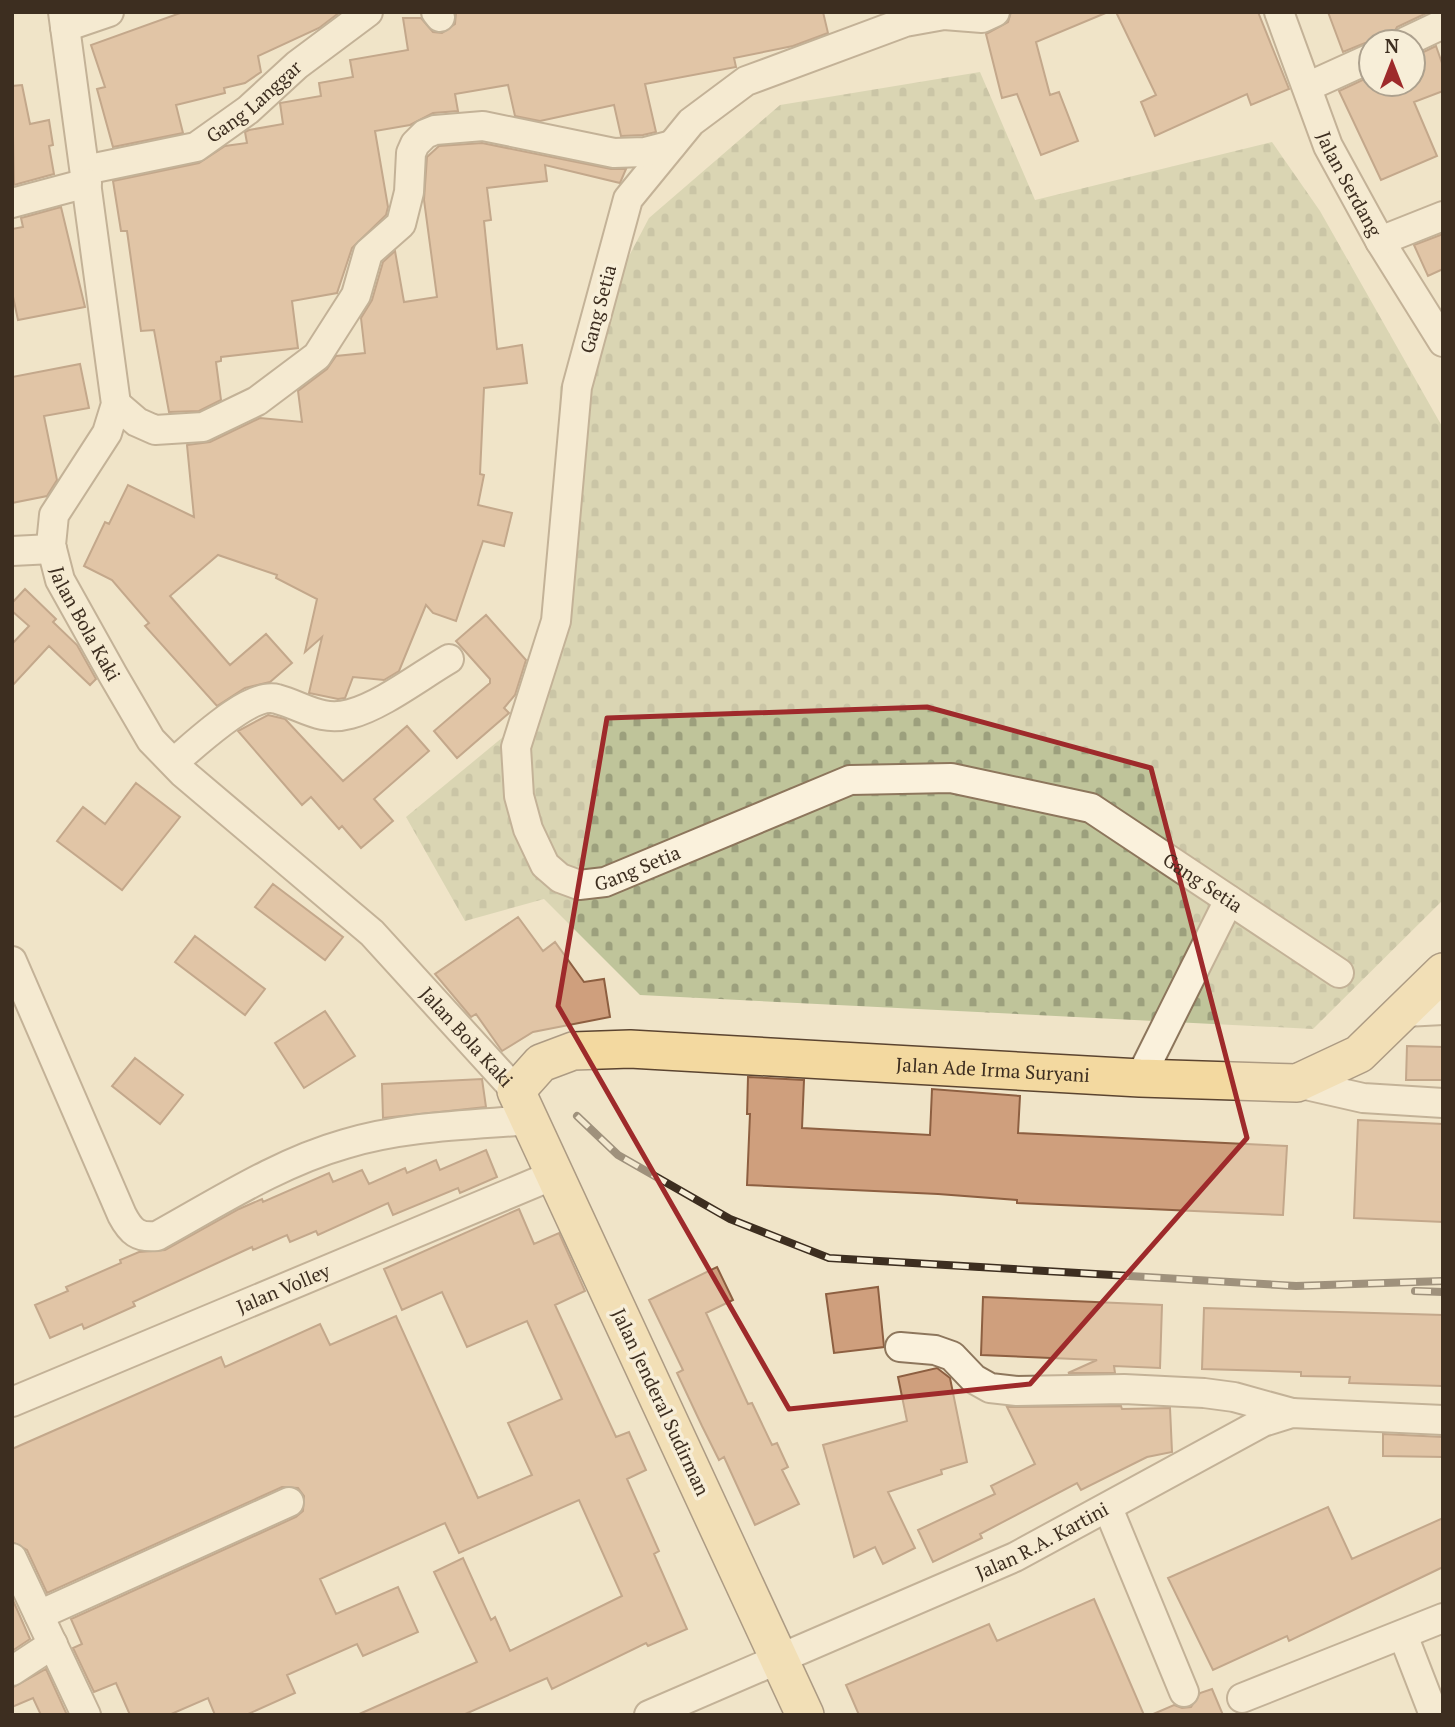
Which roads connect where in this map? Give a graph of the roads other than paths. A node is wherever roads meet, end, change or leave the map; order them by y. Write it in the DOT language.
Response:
graph roads {
  1 [pos="110,12"];
  2 [pos="368,12"];
  3 [pos="995,12"];
  4 [pos="1279,12"];
  5 [pos="64,20"];
  6 [pos="1443,24"];
  7 [pos="1427,32"];
  8 [pos="1357,64"];
  9 [pos="1307,87"];
  10 [pos="672,145"];
  11 [pos="86,176"];
  12 [pos="12,202"];
  13 [pos="1443,216"];
  14 [pos="1380,241"];
  15 [pos="1443,342"];
  16 [pos="116,404"];
  17 [pos="52,549"];
  18 [pos="12,551"];
  19 [pos="449,659"];
  20 [pos="174,762"];
  21 [pos="1229,900"];
  22 [pos="12,961"];
  23 [pos="1443,972"];
  24 [pos="1339,973"];
  25 [pos="1443,1010"];
  26 [pos="1405,1012"];
  27 [pos="1140,1078"];
  28 [pos="1297,1083"];
  29 [pos="1443,1103"];
  30 [pos="523,1105"];
  31 [pos="556,1174"];
  32 [pos="900,1347"];
  33 [pos="12,1402"];
  34 [pos="1292,1413"];
  35 [pos="1443,1420"];
  36 [pos="289,1502"];
  37 [pos="1108,1508"];
  38 [pos="12,1558"];
  39 [pos="39,1615"];
  40 [pos="1443,1618"];
  41 [pos="1403,1635"];
  42 [pos="53,1644"];
  43 [pos="780,1659"];
  44 [pos="12,1671"];
  45 [pos="1184,1692"];
  46 [pos="1242,1698"];
  47 [pos="86,1715"];
  48 [pos="649,1715"];
  49 [pos="805,1715"];
  50 [pos="1434,1715"];
  1 -- 5 [label="street"];
  2 -- 11 [label="street, Gang Langgar"];
  3 -- 10 [label="street, Gang Setia"];
  4 -- 9 [label="street, Jalan Serdang"];
  5 -- 11 [label="street, Jalan Bola Kaki"];
  6 -- 7 [label="street"];
  8 -- 9 [label="street"];
  9 -- 14 [label="street, Jalan Serdang"];
  10 -- 16 [label="street"];
  10 -- 21 [label="street, Gang Setia"];
  11 -- 12 [label="street, Gang Langgar"];
  11 -- 16 [label="street, Jalan Bola Kaki"];
  13 -- 14 [label="street"];
  14 -- 15 [label="street, Jalan Serdang"];
  16 -- 17 [label="street, Jalan Bola Kaki"];
  17 -- 18 [label="street"];
  17 -- 20 [label="street, Jalan Bola Kaki"];
  19 -- 20 [label="street"];
  20 -- 30 [label="street, Jalan Bola Kaki"];
  21 -- 24 [label="street, Gang Setia"];
  21 -- 27 [label="street"];
  22 -- 30 [label="street"];
  23 -- 26 [label="main road, Jalan Ade Irma Suryani"];
  25 -- 26 [label="street"];
  26 -- 28 [label="main road, Jalan Ade Irma Suryani"];
  27 -- 28 [label="main road, Jalan Ade Irma Suryani"];
  27 -- 30 [label="main road, Jalan Ade Irma Suryani"];
  28 -- 29 [label="street"];
  30 -- 31 [label="main road, Jalan Jenderal Sudirman"];
  31 -- 33 [label="street, Jalan Volley"];
  31 -- 43 [label="main road, Jalan Jenderal Sudirman"];
  32 -- 34 [label="street"];
  34 -- 35 [label="street, Jalan R.A. Kartini"];
  34 -- 37 [label="street, Jalan R.A. Kartini"];
  36 -- 39 [label="street"];
  37 -- 43 [label="street, Jalan R.A. Kartini"];
  37 -- 45 [label="street"];
  38 -- 39 [label="street"];
  39 -- 42 [label="street"];
  40 -- 41 [label="street"];
  41 -- 46 [label="street"];
  41 -- 50 [label="street"];
  42 -- 44 [label="street"];
  42 -- 47 [label="street"];
  43 -- 48 [label="street, Jalan R.A. Kartini"];
  43 -- 49 [label="main road, Jalan Jenderal Sudirman"];
}
